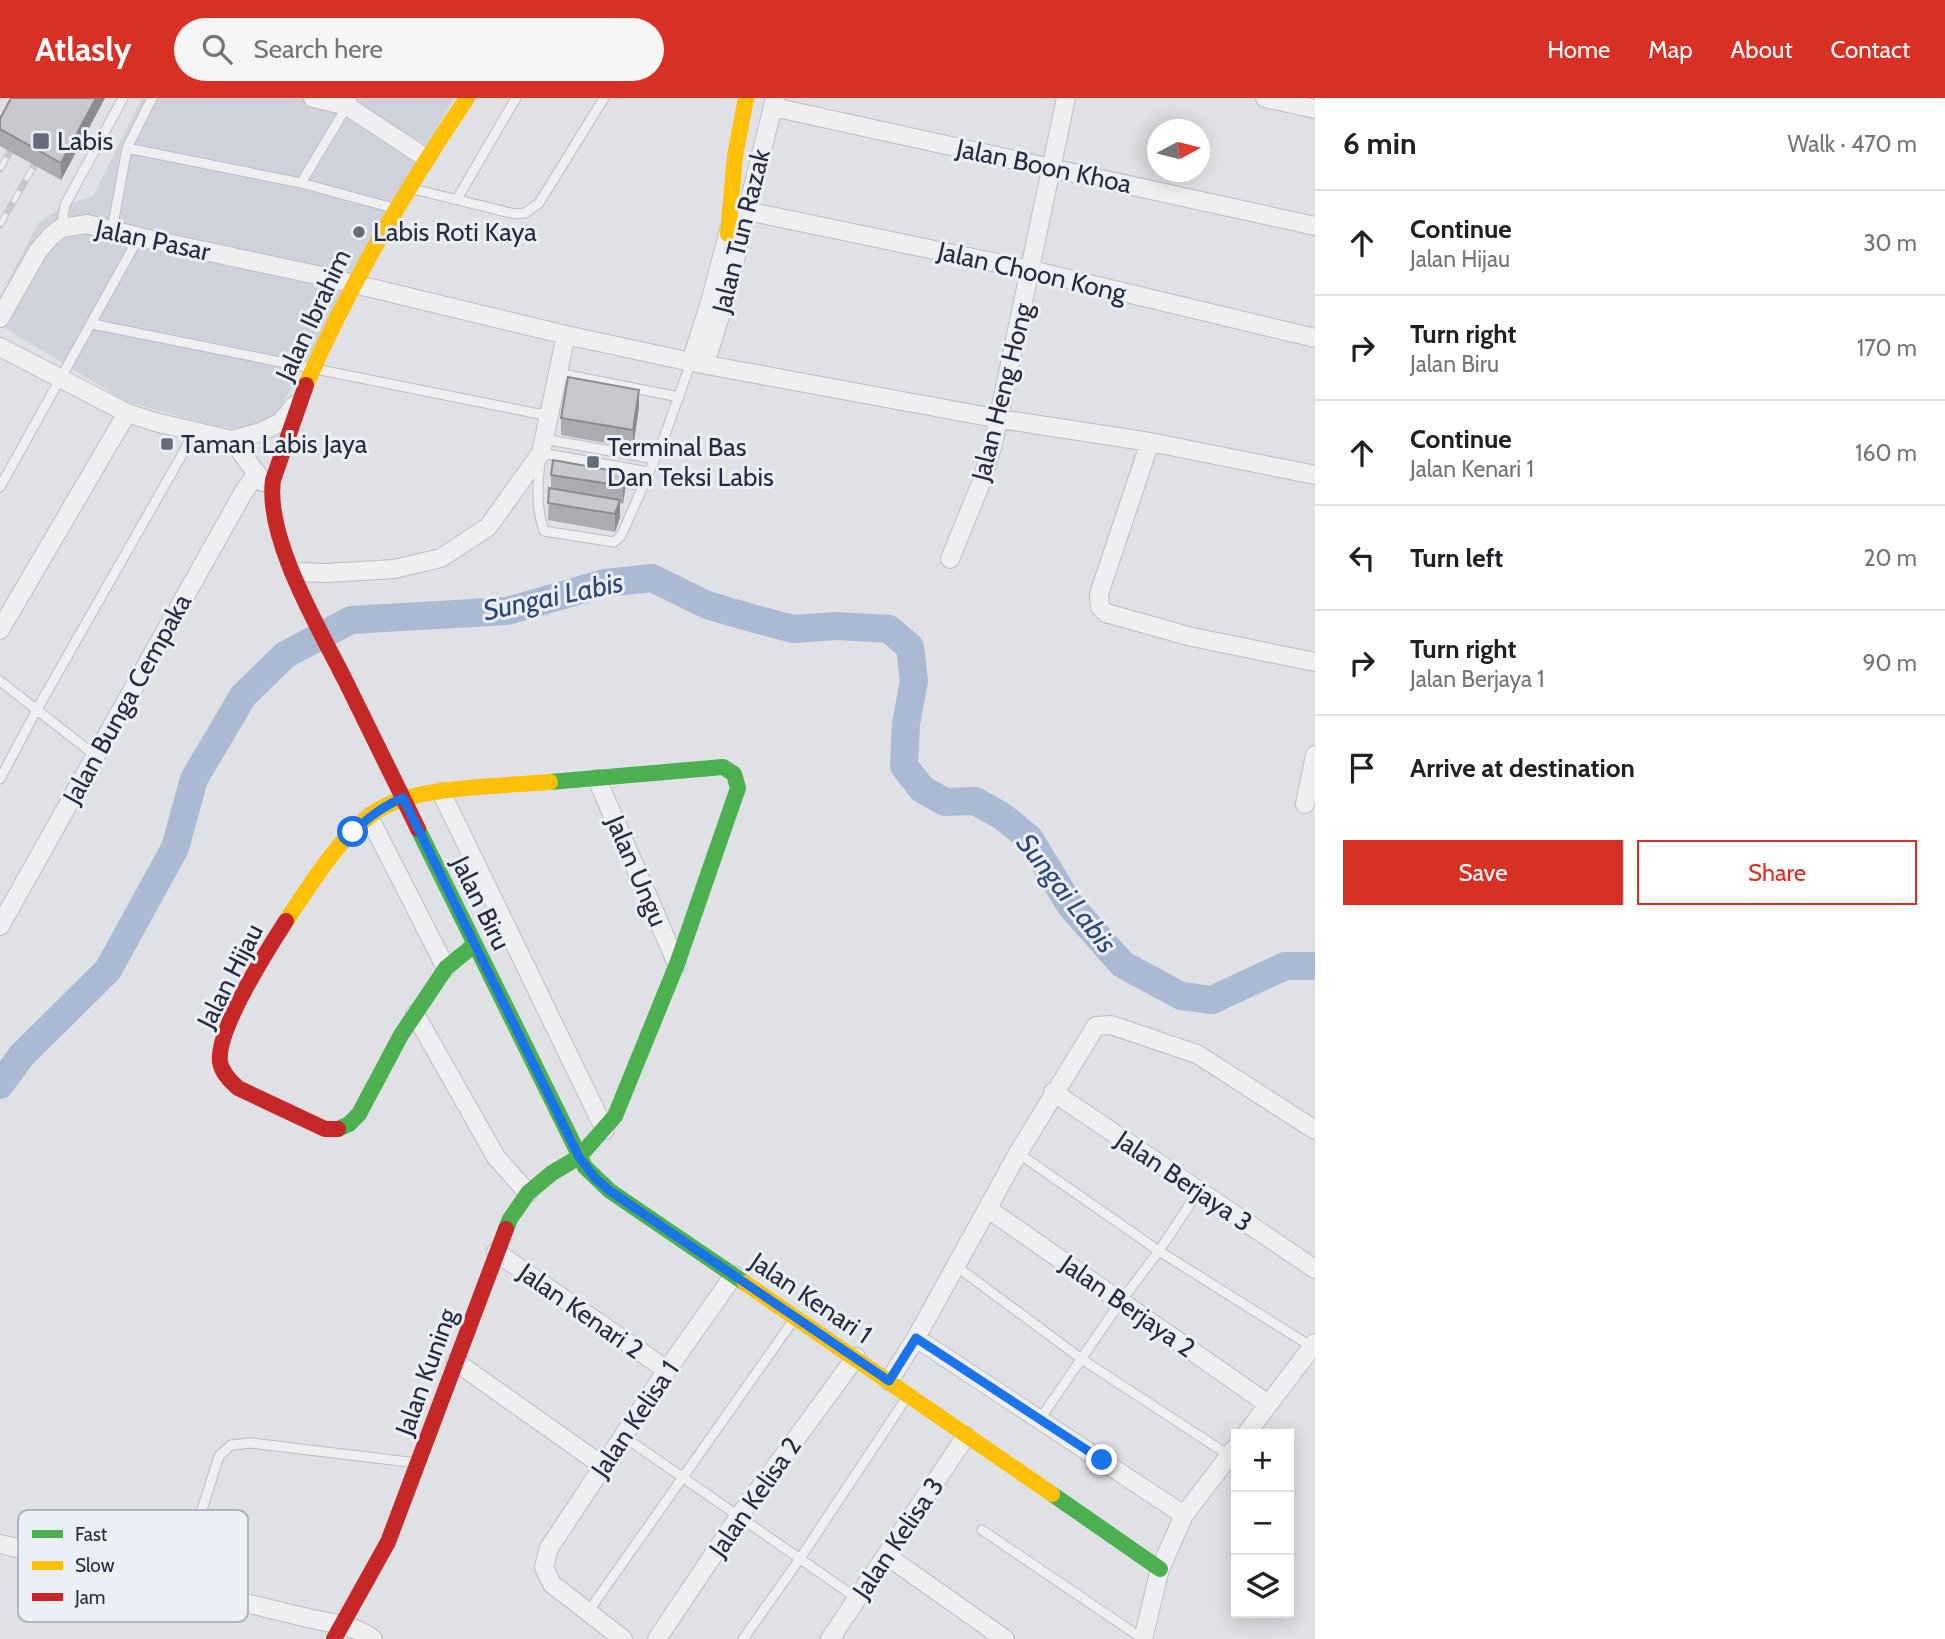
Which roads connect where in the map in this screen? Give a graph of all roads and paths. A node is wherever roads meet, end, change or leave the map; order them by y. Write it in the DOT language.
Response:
graph roads {
  1 [pos="123,98"];
  2 [pos="152,98"];
  3 [pos="313,98"];
  4 [pos="459,98"];
  5 [pos="467,98"];
  6 [pos="516,98"];
  7 [pos="604,98"];
  8 [pos="746,98"];
  9 [pos="756,98"];
  10 [pos="1066,98"];
  11 [pos="1265,98"];
  12 [pos="349,102"];
  13 [pos="774,103"];
  14 [pos="1315,109"];
  15 [pos="127,148"];
  16 [pos="425,157"];
  17 [pos="1051,168"];
  18 [pos="302,183"];
  19 [pos="408,188"];
  20 [pos="457,199"];
  21 [pos="395,209"];
  22 [pos="747,211"];
  23 [pos="1315,226"];
  24 [pos="61,228"];
  25 [pos="112,230"];
  26 [pos="729,234"];
  27 [pos="139,237"];
  28 [pos="1031,270"];
  29 [pos="352,285"];
  30 [pos="0,318"];
  31 [pos="92,324"];
  32 [pos="566,335"];
  33 [pos="1315,338"];
  34 [pos="0,347"];
  35 [pos="698,363"];
  36 [pos="314,367"];
  37 [pos="557,373"];
  38 [pos="61,379"];
  39 [pos="679,397"];
  40 [pos="300,400"];
  41 [pos="127,413"];
  42 [pos="549,416"];
  43 [pos="1000,419"];
  44 [pos="194,431"];
  45 [pos="232,440"];
  46 [pos="1150,442"];
  47 [pos="542,453"];
  48 [pos="655,459"];
  49 [pos="552,470"];
  50 [pos="649,472"];
  51 [pos="257,474"];
  52 [pos="1315,475"];
  53 [pos="604,479"];
  54 [pos="643,486"];
  55 [pos="0,487"];
  56 [pos="271,493"];
  57 [pos="538,497"];
  58 [pos="551,499"];
  59 [pos="617,510"];
  60 [pos="631,512"];
  61 [pos="950,559"];
  62 [pos="294,572"];
  63 [pos="0,630"];
  64 [pos="1315,662"];
  65 [pos="0,681"];
  66 [pos="36,711"];
  67 [pos="1315,755"];
  68 [pos="96,757"];
  69 [pos="0,779"];
  70 [pos="597,779"];
  71 [pos="441,792"];
  72 [pos="403,798"];
  73 [pos="1305,804"];
  74 [pos="369,817"];
  75 [pos="0,926"];
  76 [pos="474,945"];
  77 [pos="677,964"];
  78 [pos="446,968"];
  79 [pos="415,1014"];
  80 [pos="1053,1092"];
  81 [pos="605,1130"];
  82 [pos="1315,1130"];
  83 [pos="1018,1153"];
  84 [pos="579,1157"];
  85 [pos="1198,1192"];
  86 [pos="528,1193"];
  87 [pos="988,1209"];
  88 [pos="1159,1251"];
  89 [pos="496,1252"];
  90 [pos="956,1266"];
  91 [pos="1315,1269"];
  92 [pos="734,1275"];
  93 [pos="1121,1301"];
  94 [pos="796,1316"];
  95 [pos="916,1338"];
  96 [pos="1313,1345"];
  97 [pos="856,1357"];
  98 [pos="1083,1360"];
  99 [pos="456,1362"];
  100 [pos="667,1370"];
  101 [pos="889,1381"];
  102 [pos="908,1396"];
  103 [pos="1268,1404"];
  104 [pos="1040,1419"];
  105 [pos="1250,1429"];
  106 [pos="623,1436"];
  107 [pos="966,1436"];
  108 [pos="1231,1451"];
  109 [pos="1231,1455"];
  110 [pos="419,1463"];
  111 [pos="603,1466"];
  112 [pos="682,1477"];
  113 [pos="202,1510"];
  114 [pos="740,1515"];
  115 [pos="1184,1515"];
  116 [pos="982,1530"];
  117 [pos="0,1544"];
  118 [pos="18,1548"];
  119 [pos="887,1556"];
  120 [pos="799,1560"];
  121 [pos="1160,1569"];
  122 [pos="858,1599"];
  123 [pos="248,1603"];
  124 [pos="588,1612"];
  125 [pos="338,1632"];
  126 [pos="373,1639"];
  127 [pos="623,1639"];
  128 [pos="657,1639"];
  129 [pos="743,1639"];
  130 [pos="830,1639"];
  131 [pos="1005,1639"];
  132 [pos="1143,1639"];
  1 -- 24 [label="lane"];
  2 -- 15 [label="lane"];
  3 -- 12 [label="street"];
  4 -- 16 [label="lane"];
  5 -- 16 [label="main road, Jalan Ibrahim"];
  6 -- 20 [label="lane"];
  7 -- 20 [label="lane"];
  8 -- 26 [label="main road"];
  9 -- 26 [label="street, Jalan Tun Razak"];
  10 -- 17 [label="street, Jalan Heng Hong"];
  11 -- 14 [label="street"];
  12 -- 16 [label="street"];
  12 -- 18 [label="lane"];
  13 -- 17 [label="street, Jalan Boon Khoa"];
  13 -- 22 [label="street, Jalan Tun Razak"];
  15 -- 18 [label="lane"];
  15 -- 25 [label="lane"];
  16 -- 19 [label="main road, Jalan Ibrahim"];
  17 -- 23 [label="street, Jalan Boon Khoa"];
  17 -- 28 [label="street, Jalan Heng Hong"];
  18 -- 21 [label="lane"];
  19 -- 20 [label="lane"];
  19 -- 21 [label="main road, Jalan Ibrahim"];
  21 -- 29 [label="main road, Jalan Ibrahim"];
  22 -- 28 [label="street, Jalan Choon Kong"];
  22 -- 35 [label="street, Jalan Tun Razak"];
  24 -- 25 [label="street, Jalan Pasar"];
  24 -- 30 [label="street, Jalan Pasar"];
  25 -- 27 [label="street, Jalan Pasar"];
  26 -- 35 [label="street, Jalan Tun Razak"];
  27 -- 29 [label="street, Jalan Pasar"];
  27 -- 31 [label="lane"];
  28 -- 33 [label="street, Jalan Choon Kong"];
  28 -- 43 [label="street, Jalan Heng Hong"];
  29 -- 32 [label="street, Jalan Pasar"];
  29 -- 36 [label="main road, Jalan Ibrahim"];
  31 -- 36 [label="lane"];
  31 -- 38 [label="lane"];
  32 -- 35 [label="street, Jalan Pasar"];
  32 -- 37 [label="street"];
  34 -- 38 [label="street"];
  35 -- 39 [label="lane"];
  35 -- 43 [label="street, Jalan Pasar"];
  36 -- 40 [label="main road, Jalan Ibrahim"];
  36 -- 42 [label="lane"];
  37 -- 39 [label="lane"];
  37 -- 42 [label="street"];
  38 -- 41 [label="street"];
  38 -- 55 [label="lane"];
  39 -- 48 [label="lane"];
  40 -- 45 [label="street"];
  40 -- 56 [label="main road, Jalan Ibrahim"];
  41 -- 44 [label="street"];
  41 -- 63 [label="street"];
  42 -- 47 [label="street"];
  43 -- 46 [label="street, Jalan Pasar"];
  43 -- 61 [label="street, Jalan Heng Hong"];
  44 -- 45 [label="street"];
  44 -- 66 [label="lane"];
  45 -- 51 [label="street"];
  46 -- 52 [label="street, Jalan Pasar"];
  46 -- 64 [label="street"];
  47 -- 48 [label="lane"];
  47 -- 49 [label="lane"];
  47 -- 50 [label="lane"];
  47 -- 57 [label="lane"];
  47 -- 62 [label="street"];
  48 -- 50 [label="lane"];
  50 -- 54 [label="lane"];
  51 -- 56 [label="street"];
  51 -- 68 [label="street, Jalan Bunga Cempaka"];
  53 -- 54 [label="lane"];
  54 -- 60 [label="lane"];
  56 -- 62 [label="main road"];
  57 -- 58 [label="lane"];
  57 -- 60 [label="lane"];
  59 -- 60 [label="lane"];
  62 -- 72 [label="main road, Jalan Biru"];
  65 -- 66 [label="lane"];
  66 -- 68 [label="lane"];
  66 -- 69 [label="lane"];
  67 -- 73 [label="street"];
  68 -- 75 [label="street, Jalan Bunga Cempaka"];
  70 -- 71 [label="main road, Jalan Hijau"];
  70 -- 77 [label="street, Jalan Ungu"];
  70 -- 77 [label="main road, Jalan Hijau"];
  71 -- 72 [label="main road, Jalan Hijau"];
  71 -- 81 [label="street"];
  72 -- 74 [label="main road, Jalan Hijau"];
  72 -- 76 [label="main road, Jalan Biru"];
  74 -- 78 [label="street"];
  74 -- 79 [label="main road, Jalan Hijau"];
  76 -- 78 [label="main road, Jalan Hijau"];
  76 -- 84 [label="main road, Jalan Biru"];
  77 -- 81 [label="main road, Jalan Kuning"];
  78 -- 79 [label="main road, Jalan Hijau"];
  79 -- 86 [label="street"];
  80 -- 82 [label="street"];
  80 -- 83 [label="street"];
  80 -- 85 [label="street, Jalan Berjaya 3"];
  81 -- 84 [label="main road, Jalan Kuning"];
  83 -- 87 [label="street"];
  83 -- 88 [label="lane"];
  84 -- 86 [label="main road, Jalan Kuning"];
  84 -- 92 [label="main road, Jalan Kenari 1"];
  85 -- 88 [label="lane"];
  85 -- 91 [label="street, Jalan Berjaya 3"];
  86 -- 89 [label="main road, Jalan Kuning"];
  87 -- 90 [label="street"];
  87 -- 93 [label="street, Jalan Berjaya 2"];
  88 -- 93 [label="lane"];
  88 -- 96 [label="lane"];
  89 -- 99 [label="main road, Jalan Kuning"];
  89 -- 100 [label="street, Jalan Kenari 2"];
  90 -- 95 [label="street"];
  90 -- 98 [label="lane"];
  92 -- 94 [label="main road, Jalan Kenari 1"];
  92 -- 100 [label="street, Jalan Kelisa 1"];
  93 -- 98 [label="lane"];
  93 -- 103 [label="street, Jalan Berjaya 2"];
  94 -- 97 [label="main road, Jalan Kenari 1"];
  94 -- 112 [label="lane"];
  95 -- 101 [label="street"];
  95 -- 104 [label="street"];
  96 -- 103 [label="street"];
  97 -- 101 [label="main road, Jalan Kenari 1"];
  97 -- 114 [label="street, Jalan Kelisa 2"];
  98 -- 104 [label="lane"];
  98 -- 108 [label="lane"];
  99 -- 110 [label="main road, Jalan Kuning"];
  99 -- 111 [label="street"];
  100 -- 106 [label="street, Jalan Kelisa 1"];
  101 -- 102 [label="main road, Jalan Kenari 1"];
  102 -- 107 [label="main road, Jalan Kenari 1"];
  102 -- 120 [label="lane"];
  103 -- 105 [label="street"];
  104 -- 115 [label="street"];
  106 -- 111 [label="street, Jalan Kelisa 1"];
  106 -- 112 [label="lane"];
  107 -- 119 [label="street, Jalan Kelisa 3"];
  107 -- 121 [label="main road, Jalan Kenari 1"];
  109 -- 115 [label="street"];
  110 -- 113 [label="lane"];
  110 -- 125 [label="main road, Jalan Kuning"];
  111 -- 124 [label="street, Jalan Kelisa 1"];
  112 -- 114 [label="lane"];
  112 -- 124 [label="lane"];
  114 -- 120 [label="lane"];
  114 -- 128 [label="street, Jalan Kelisa 2"];
  115 -- 121 [label="street"];
  116 -- 132 [label="lane"];
  117 -- 118 [label="street"];
  119 -- 122 [label="street, Jalan Kelisa 3"];
  119 -- 131 [label="street"];
  120 -- 122 [label="lane"];
  120 -- 129 [label="lane"];
  121 -- 132 [label="street"];
  122 -- 130 [label="street, Jalan Kelisa 3"];
  123 -- 125 [label="street"];
  124 -- 127 [label="street"];
  125 -- 126 [label="street"];
}
